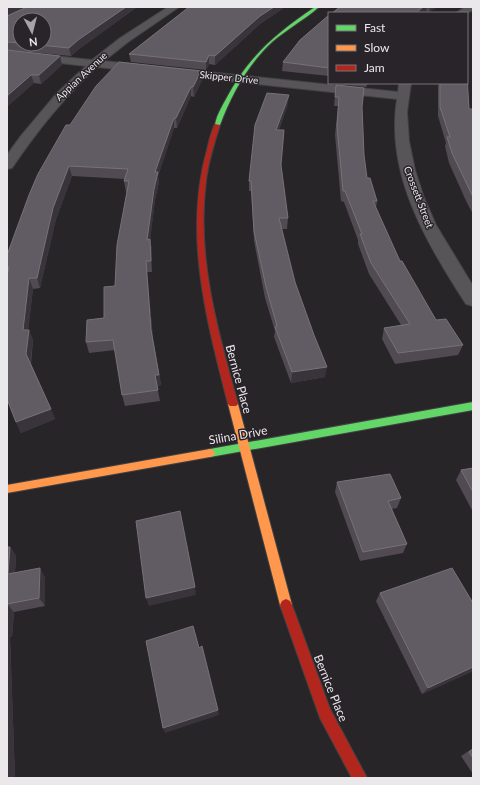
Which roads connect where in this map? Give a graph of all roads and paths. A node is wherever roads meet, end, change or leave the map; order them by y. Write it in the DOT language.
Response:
graph roads {
  1 [pos="174,7"];
  2 [pos="317,7"];
  3 [pos="7,54"];
  4 [pos="94,63"];
  5 [pos="241,78"];
  6 [pos="328,84"];
  7 [pos="330,84"];
  8 [pos="404,89"];
  9 [pos="7,165"];
  10 [pos="473,300"];
  11 [pos="473,406"];
  12 [pos="245,446"];
  13 [pos="7,489"];
  14 [pos="360,778"];
  1 -- 4 [label="street, Appian Avenue"];
  2 -- 5 [label="street, Bernice Place"];
  3 -- 4 [label="street, Skipper Drive"];
  4 -- 5 [label="street, Skipper Drive"];
  4 -- 9 [label="street, Appian Avenue"];
  5 -- 6 [label="street, Skipper Drive"];
  5 -- 12 [label="street, Bernice Place"];
  7 -- 8 [label="street, Skipper Drive"];
  8 -- 10 [label="street, Crossett Street"];
  11 -- 12 [label="street, Silina Drive"];
  12 -- 13 [label="street, Silina Drive"];
  12 -- 14 [label="street, Bernice Place"];
}
